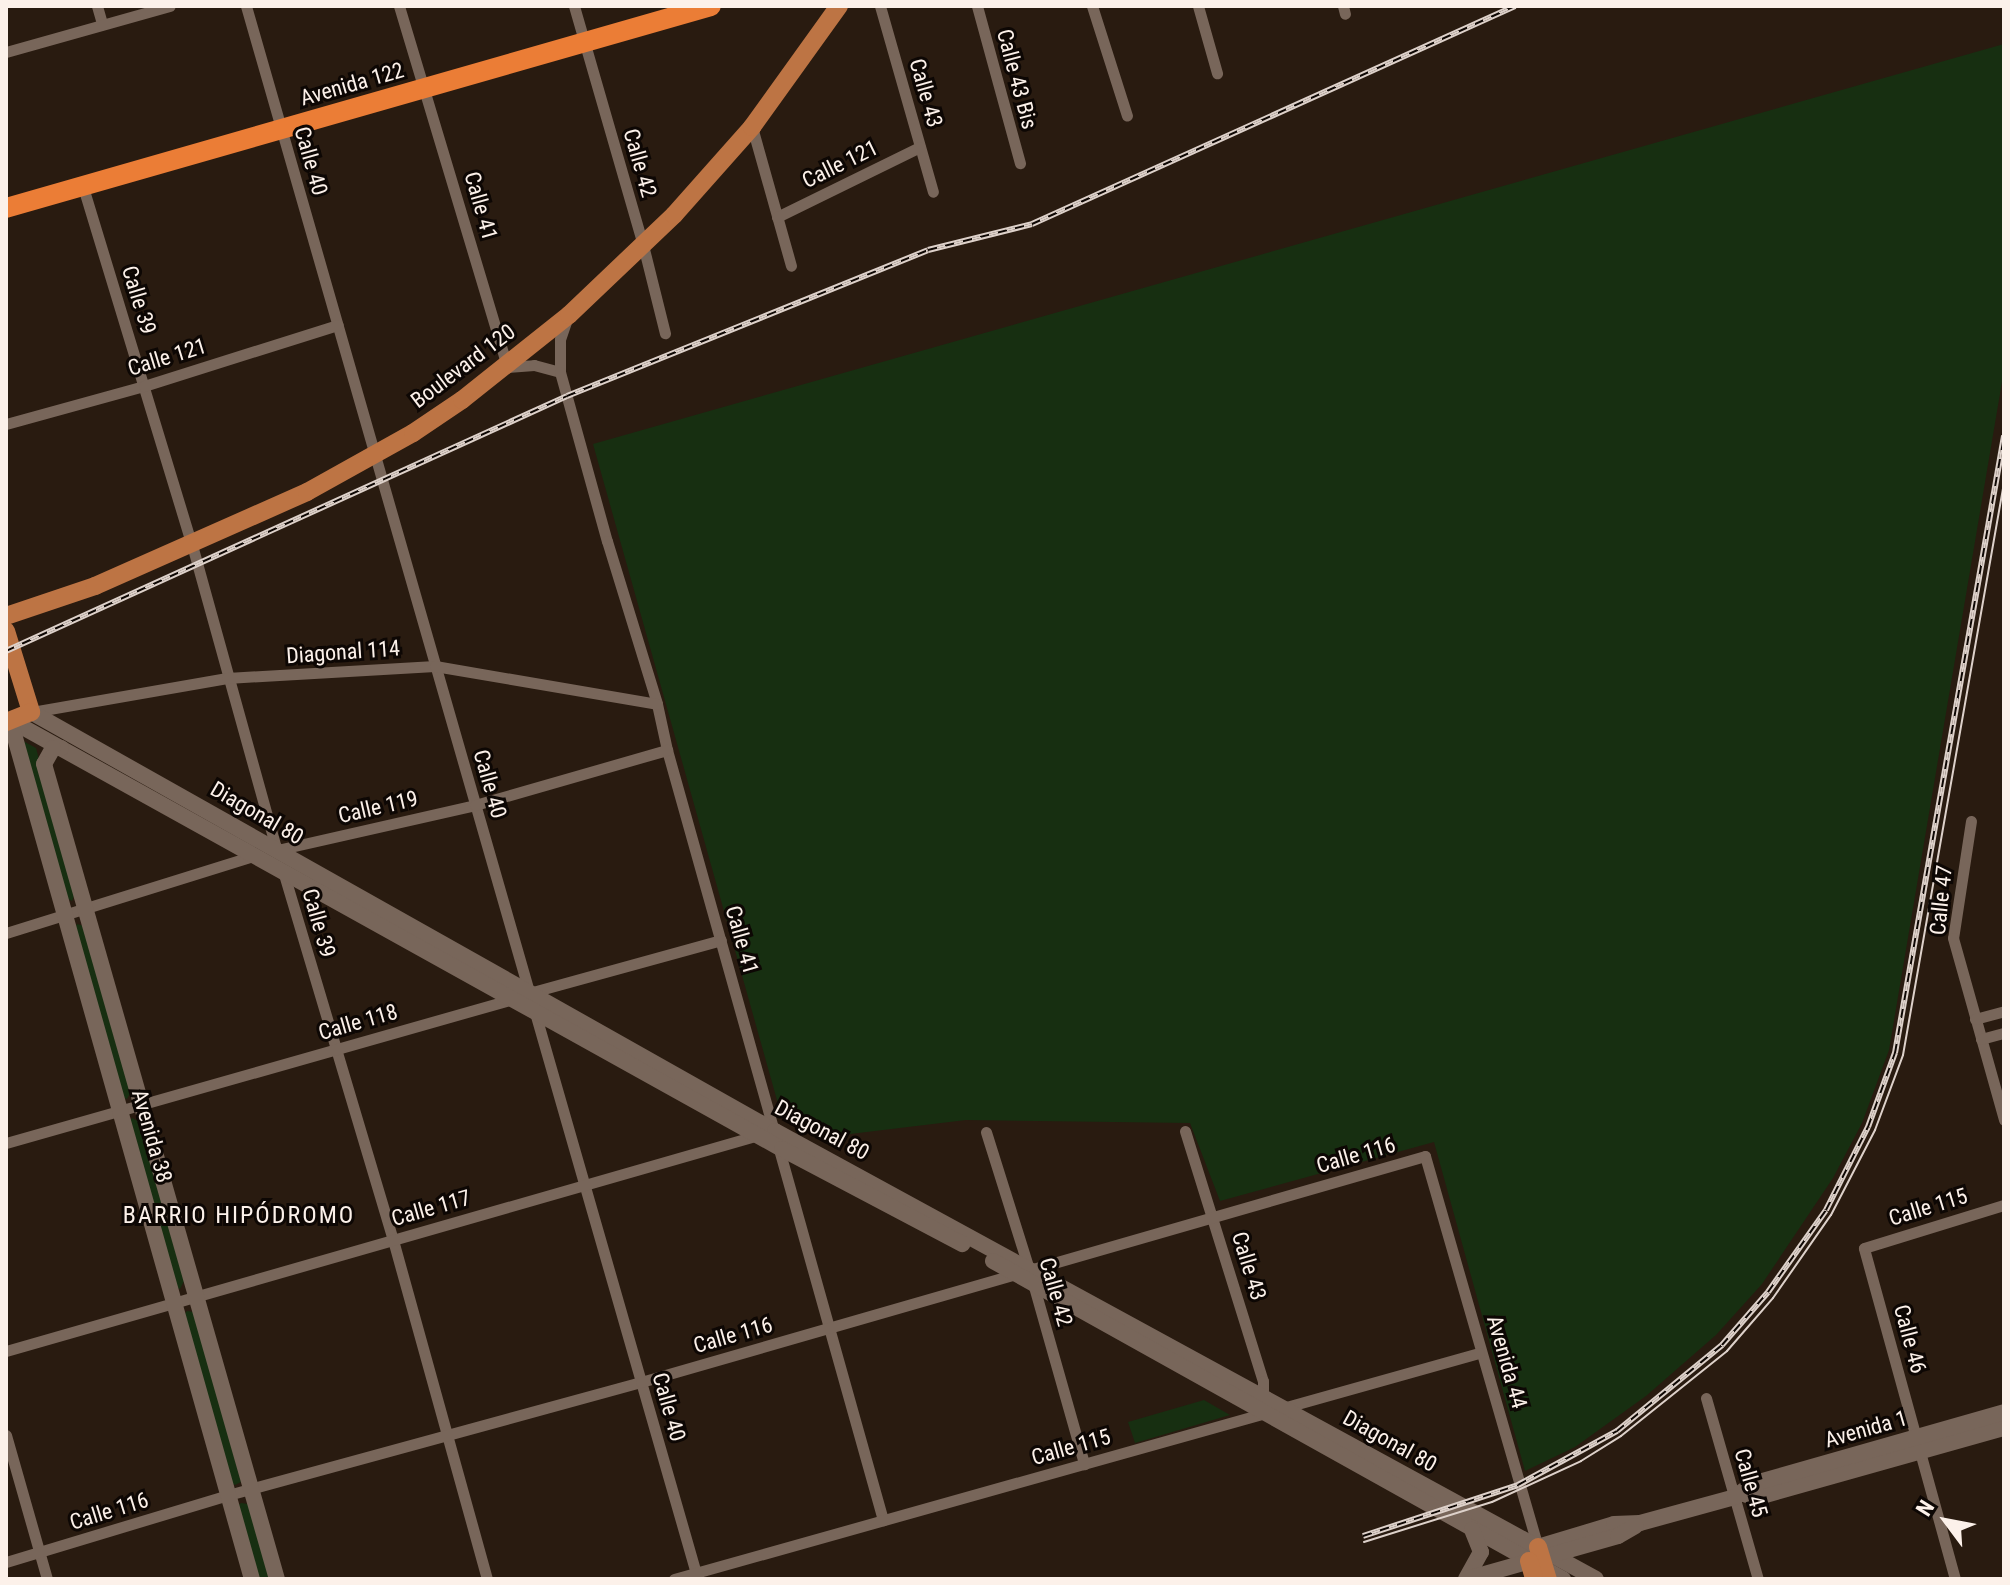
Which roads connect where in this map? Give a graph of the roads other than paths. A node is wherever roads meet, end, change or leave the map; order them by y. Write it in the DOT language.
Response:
graph roads {
  1 [pos="97,6"];
  2 [pos="170,6"];
  3 [pos="246,6"];
  4 [pos="399,6"];
  5 [pos="574,6"];
  6 [pos="711,6"];
  7 [pos="839,6"];
  8 [pos="880,6"];
  9 [pos="977,6"];
  10 [pos="1092,6"];
  11 [pos="1198,6"];
  12 [pos="681,10"];
  13 [pos="102,24"];
  14 [pos="584,42"];
  15 [pos="6,52"];
  16 [pos="1217,73"];
  17 [pos="426,87"];
  18 [pos="1127,116"];
  19 [pos="752,127"];
  20 [pos="281,130"];
  21 [pos="920,147"];
  22 [pos="1020,163"];
  23 [pos="83,187"];
  24 [pos="933,192"];
  25 [pos="6,208"];
  26 [pos="777,217"];
  27 [pos="643,245"];
  28 [pos="791,266"];
  29 [pos="569,315"];
  30 [pos="338,325"];
  31 [pos="665,333"];
  32 [pos="507,367"];
  33 [pos="560,372"];
  34 [pos="144,386"];
  35 [pos="6,424"];
  36 [pos="375,455"];
  37 [pos="192,545"];
  38 [pos="6,616"];
  39 [pos="6,631"];
  40 [pos="435,666"];
  41 [pos="227,678"];
  42 [pos="657,704"];
  43 [pos="31,712"];
  44 [pos="7,716"];
  45 [pos="61,748"];
  46 [pos="667,750"];
  47 [pos="475,805"];
  48 [pos="1971,821"];
  49 [pos="277,850"];
  50 [pos="255,855"];
  51 [pos="283,871"];
  52 [pos="85,910"];
  53 [pos="65,916"];
  54 [pos="6,933"];
  55 [pos="721,940"];
  56 [pos="531,993"];
  57 [pos="514,999"];
  58 [pos="534,1010"];
  59 [pos="2004,1011"];
  60 [pos="1975,1019"];
  61 [pos="2004,1033"];
  62 [pos="1981,1039"];
  63 [pos="336,1050"];
  64 [pos="141,1105"];
  65 [pos="120,1111"];
  66 [pos="2004,1120"];
  67 [pos="775,1131"];
  68 [pos="1185,1131"];
  69 [pos="986,1132"];
  70 [pos="758,1136"];
  71 [pos="6,1143"];
  72 [pos="782,1149"];
  73 [pos="1425,1156"];
  74 [pos="584,1185"];
  75 [pos="2004,1205"];
  76 [pos="1213,1217"];
  77 [pos="393,1240"];
  78 [pos="1864,1248"];
  79 [pos="1026,1275"];
  80 [pos="196,1297"];
  81 [pos="174,1303"];
  82 [pos="832,1327"];
  83 [pos="6,1351"];
  84 [pos="1479,1353"];
  85 [pos="641,1382"];
  86 [pos="1264,1396"];
  87 [pos="1706,1398"];
  88 [pos="1284,1408"];
  89 [pos="2004,1412"];
  90 [pos="1263,1414"];
  91 [pos="2004,1428"];
  92 [pos="445,1434"];
  93 [pos="6,1435"];
  94 [pos="1918,1444"];
  95 [pos="1084,1464"];
  96 [pos="251,1489"];
  97 [pos="228,1495"];
  98 [pos="1739,1495"];
  99 [pos="883,1520"];
  100 [pos="1472,1530"];
  101 [pos="39,1553"];
  102 [pos="6,1562"];
  103 [pos="1544,1566"];
  104 [pos="696,1573"];
  105 [pos="47,1579"];
  106 [pos="252,1579"];
  107 [pos="277,1579"];
  108 [pos="487,1579"];
  109 [pos="674,1579"];
  110 [pos="1467,1579"];
  111 [pos="1596,1579"];
  112 [pos="1758,1579"];
  113 [pos="1955,1579"];
  1 -- 13 [label="street"];
  2 -- 13 [label="street"];
  3 -- 20 [label="street, Calle 40"];
  4 -- 17 [label="street, Calle 41"];
  5 -- 14 [label="street, Calle 42"];
  6 -- 12 [label="highway, Avenida 122"];
  7 -- 19 [label="main road, Boulevard 120"];
  8 -- 21 [label="street, Calle 43"];
  9 -- 22 [label="street, Calle 43 Bis"];
  10 -- 18 [label="street"];
  11 -- 16 [label="street"];
  12 -- 14 [label="highway, Avenida 122"];
  13 -- 15 [label="street"];
  14 -- 17 [label="highway, Avenida 122"];
  14 -- 27 [label="street, Calle 42"];
  17 -- 20 [label="highway, Avenida 122"];
  17 -- 32 [label="street, Calle 41"];
  19 -- 26 [label="street"];
  19 -- 27 [label="main road, Boulevard 120"];
  20 -- 23 [label="highway, Avenida 122"];
  20 -- 30 [label="street, Calle 40"];
  21 -- 24 [label="street, Calle 43"];
  21 -- 26 [label="street, Calle 121"];
  23 -- 25 [label="highway, Avenida 122"];
  23 -- 34 [label="street, Calle 39"];
  26 -- 28 [label="street"];
  27 -- 29 [label="main road, Boulevard 120"];
  27 -- 31 [label="street, Calle 42"];
  29 -- 32 [label="main road, Boulevard 120"];
  29 -- 33 [label="street, Calle 41"];
  30 -- 34 [label="street, Calle 121"];
  30 -- 36 [label="street, Calle 40"];
  32 -- 33 [label="street"];
  32 -- 36 [label="main road, Boulevard 120"];
  33 -- 42 [label="street, Calle 41"];
  34 -- 35 [label="street, Calle 121"];
  34 -- 37 [label="street, Calle 39"];
  36 -- 37 [label="main road, Boulevard 120"];
  36 -- 40 [label="street, Calle 40"];
  37 -- 38 [label="main road, Boulevard 120"];
  37 -- 41 [label="street, Calle 39"];
  39 -- 43 [label="main road"];
  40 -- 41 [label="street, Diagonal 114"];
  40 -- 42 [label="street, Diagonal 114"];
  40 -- 47 [label="street, Calle 40"];
  41 -- 43 [label="street, Diagonal 114"];
  41 -- 49 [label="street, Calle 39"];
  42 -- 46 [label="street, Calle 41"];
  43 -- 44 [label="main road"];
  43 -- 49 [label="main road, Diagonal 80"];
  44 -- 45 [label="main road, Diagonal 80"];
  44 -- 53 [label="main road, Avenida 38"];
  45 -- 50 [label="main road, Diagonal 80"];
  45 -- 52 [label="main road, Avenida 38"];
  46 -- 47 [label="street, Calle 119"];
  46 -- 55 [label="street, Calle 41"];
  47 -- 49 [label="street, Calle 119"];
  47 -- 56 [label="street, Calle 40"];
  48 -- 60 [label="street, Calle 47"];
  49 -- 50 [label="street, Calle 119"];
  49 -- 51 [label="street, Calle 39"];
  49 -- 56 [label="main road, Diagonal 80"];
  50 -- 51 [label="main road, Diagonal 80"];
  50 -- 52 [label="street, Calle 119"];
  51 -- 57 [label="main road, Diagonal 80"];
  51 -- 63 [label="street, Calle 39"];
  52 -- 53 [label="street, Calle 119"];
  52 -- 64 [label="main road, Avenida 38"];
  53 -- 54 [label="street, Calle 119"];
  53 -- 65 [label="main road, Avenida 38"];
  55 -- 56 [label="street, Calle 118"];
  55 -- 67 [label="street, Calle 41"];
  56 -- 57 [label="street, Calle 118"];
  56 -- 58 [label="street, Calle 40"];
  56 -- 67 [label="main road, Diagonal 80"];
  57 -- 58 [label="main road, Diagonal 80"];
  57 -- 63 [label="street, Calle 118"];
  58 -- 70 [label="main road, Diagonal 80"];
  58 -- 74 [label="street, Calle 40"];
  59 -- 60 [label="street"];
  60 -- 62 [label="street, Calle 47"];
  61 -- 62 [label="street"];
  62 -- 66 [label="street, Calle 47"];
  63 -- 64 [label="street, Calle 118"];
  63 -- 77 [label="street, Calle 39"];
  64 -- 65 [label="street, Calle 118"];
  64 -- 80 [label="main road, Avenida 38"];
  65 -- 71 [label="street, Calle 118"];
  65 -- 81 [label="main road, Avenida 38"];
  67 -- 70 [label="street, Calle 117"];
  67 -- 72 [label="street, Calle 41"];
  67 -- 79 [label="main road, Diagonal 80"];
  68 -- 76 [label="street, Calle 43"];
  69 -- 79 [label="street, Calle 42"];
  70 -- 72 [label="main road, Diagonal 80"];
  70 -- 74 [label="street, Calle 117"];
  72 -- 79 [label="main road, Diagonal 80"];
  72 -- 82 [label="street, Calle 41"];
  73 -- 76 [label="street, Calle 116"];
  73 -- 84 [label="street, Avenida 44"];
  74 -- 77 [label="street, Calle 117"];
  74 -- 85 [label="street, Calle 40"];
  75 -- 78 [label="street, Calle 115"];
  76 -- 79 [label="street, Calle 116"];
  76 -- 86 [label="street, Calle 43"];
  77 -- 80 [label="street, Calle 117"];
  77 -- 92 [label="street, Calle 39"];
  78 -- 94 [label="street, Calle 46"];
  79 -- 82 [label="street, Calle 116"];
  79 -- 86 [label="main road, Diagonal 80"];
  79 -- 90 [label="main road, Diagonal 80"];
  79 -- 95 [label="street, Calle 42"];
  80 -- 81 [label="street, Calle 117"];
  80 -- 96 [label="main road, Avenida 38"];
  81 -- 83 [label="street, Calle 117"];
  81 -- 97 [label="main road, Avenida 38"];
  82 -- 85 [label="street, Calle 116"];
  82 -- 99 [label="street, Calle 41"];
  84 -- 88 [label="street, Calle 115"];
  84 -- 103 [label="street, Avenida 44"];
  85 -- 92 [label="street, Calle 116"];
  85 -- 104 [label="street, Calle 40"];
  86 -- 88 [label="main road, Diagonal 80"];
  86 -- 90 [label="street, Calle 43"];
  87 -- 98 [label="street, Calle 45"];
  88 -- 90 [label="street, Calle 115"];
  88 -- 103 [label="main road, Diagonal 80"];
  89 -- 94 [label="main road, Avenida 1"];
  90 -- 95 [label="street, Calle 115"];
  90 -- 100 [label="main road, Diagonal 80"];
  91 -- 94 [label="main road, Avenida 1"];
  92 -- 96 [label="street, Calle 116"];
  92 -- 108 [label="street, Calle 39"];
  93 -- 101 [label="street"];
  94 -- 98 [label="main road, Avenida 1"];
  94 -- 113 [label="street, Calle 46"];
  95 -- 99 [label="street, Calle 115"];
  96 -- 97 [label="street, Calle 116"];
  96 -- 107 [label="main road, Avenida 38"];
  97 -- 101 [label="street, Calle 116"];
  97 -- 106 [label="main road, Avenida 38"];
  98 -- 103 [label="main road, Avenida 1"];
  98 -- 112 [label="street, Calle 45"];
  99 -- 104 [label="street, Calle 115"];
  100 -- 103 [label="main road, Diagonal 80"];
  100 -- 110 [label="main road"];
  101 -- 102 [label="street, Calle 116"];
  101 -- 105 [label="street"];
  103 -- 110 [label="main road, Avenida 1"];
  103 -- 111 [label="main road, Diagonal 80"];
  104 -- 109 [label="street, Calle 115"];
}
